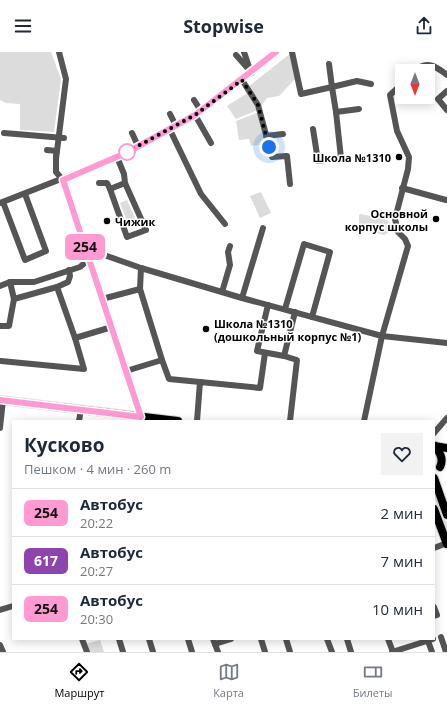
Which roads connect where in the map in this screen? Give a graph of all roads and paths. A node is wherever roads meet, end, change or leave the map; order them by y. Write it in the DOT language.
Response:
graph roads {
  1 [pos="59,52"];
  2 [pos="244,52"];
  3 [pos="276,52"];
  4 [pos="292,52"];
  5 [pos="236,55"];
  6 [pos="329,64"];
  7 [pos="435,66"];
  8 [pos="252,73"];
  9 [pos="447,74"];
  10 [pos="242,80"];
  11 [pos="371,84"];
  12 [pos="332,87"];
  13 [pos="395,90"];
  14 [pos="447,91"];
  15 [pos="194,100"];
  16 [pos="359,109"];
  17 [pos="447,110"];
  18 [pos="336,112"];
  19 [pos="198,113"];
  20 [pos="170,114"];
  21 [pos="176,126"];
  22 [pos="313,129"];
  23 [pos="170,130"];
  24 [pos="4,133"];
  25 [pos="132,133"];
  26 [pos="283,134"];
  27 [pos="266,136"];
  28 [pos="57,138"];
  29 [pos="64,138"];
  30 [pos="211,143"];
  31 [pos="138,146"];
  32 [pos="47,150"];
  33 [pos="56,153"];
  34 [pos="117,157"];
  35 [pos="63,180"];
  36 [pos="125,183"];
  37 [pos="99,184"];
  38 [pos="290,184"];
  39 [pos="402,188"];
  40 [pos="110,189"];
  41 [pos="25,194"];
  42 [pos="446,200"];
  43 [pos="2,203"];
  44 [pos="225,224"];
  45 [pos="263,228"];
  46 [pos="230,246"];
  47 [pos="89,259"];
  48 [pos="141,268"];
  49 [pos="69,270"];
  50 [pos="10,282"];
  51 [pos="0,286"];
  52 [pos="57,287"];
  53 [pos="140,289"];
  54 [pos="222,292"];
  55 [pos="242,298"];
  56 [pos="14,299"];
  57 [pos="102,299"];
  58 [pos="268,305"];
  59 [pos="285,309"];
  60 [pos="295,312"];
  61 [pos="312,316"];
  62 [pos="0,326"];
  63 [pos="112,327"];
  64 [pos="382,336"];
  65 [pos="75,338"];
  66 [pos="447,343"];
  67 [pos="265,353"];
  68 [pos="284,356"];
  69 [pos="162,360"];
  70 [pos="1,361"];
  71 [pos="126,372"];
  72 [pos="200,382"];
  73 [pos="2,400"];
  74 [pos="81,409"];
  75 [pos="447,418"];
  76 [pos="141,419"];
  77 [pos="79,420"];
  78 [pos="160,420"];
  79 [pos="197,420"];
  80 [pos="290,420"];
  81 [pos="364,420"];
  82 [pos="0,428"];
  83 [pos="435,432"];
  84 [pos="435,446"];
  85 [pos="447,448"];
  86 [pos="443,466"];
  87 [pos="435,480"];
  88 [pos="435,514"];
  89 [pos="447,515"];
  90 [pos="438,530"];
  91 [pos="447,544"];
  92 [pos="435,548"];
  93 [pos="12,606"];
  94 [pos="0,610"];
  95 [pos="444,636"];
  96 [pos="82,640"];
  97 [pos="119,640"];
  98 [pos="149,640"];
  99 [pos="188,640"];
  100 [pos="225,640"];
  101 [pos="261,640"];
  102 [pos="286,640"];
  103 [pos="327,640"];
  104 [pos="347,640"];
  105 [pos="388,640"];
  106 [pos="429,640"];
  107 [pos="432,640"];
  108 [pos="214,642"];
  109 [pos="0,645"];
  110 [pos="3,652"];
  111 [pos="86,652"];
  112 [pos="123,652"];
  113 [pos="153,652"];
  114 [pos="192,652"];
  115 [pos="218,652"];
  116 [pos="265,652"];
  117 [pos="290,652"];
  118 [pos="332,652"];
  119 [pos="351,652"];
  120 [pos="392,652"];
  121 [pos="432,652"];
  122 [pos="446,652"];
  1 -- 28 [label="street"];
  2 -- 8 [label="street"];
  3 -- 8 [label="street"];
  4 -- 12 [label="street"];
  5 -- 8 [label="street"];
  6 -- 12 [label="street"];
  7 -- 9 [label="street"];
  8 -- 10 [label="street"];
  10 -- 19 [label="street"];
  10 -- 27 [label="street"];
  11 -- 12 [label="street"];
  12 -- 18 [label="street"];
  13 -- 39 [label="street"];
  14 -- 17 [label="street"];
  15 -- 19 [label="street"];
  16 -- 18 [label="street"];
  18 -- 22 [label="street"];
  19 -- 21 [label="street"];
  19 -- 30 [label="street"];
  20 -- 21 [label="street"];
  21 -- 23 [label="street"];
  23 -- 31 [label="street"];
  23 -- 44 [label="street"];
  24 -- 28 [label="street"];
  25 -- 31 [label="street"];
  26 -- 27 [label="street"];
  27 -- 38 [label="street"];
  28 -- 29 [label="street"];
  28 -- 33 [label="street"];
  31 -- 34 [label="street"];
  32 -- 33 [label="street"];
  33 -- 35 [label="street"];
  34 -- 35 [label="street"];
  34 -- 36 [label="street"];
  35 -- 41 [label="street"];
  35 -- 47 [label="street"];
  36 -- 40 [label="street"];
  36 -- 40 [label="street"];
  37 -- 40 [label="street"];
  39 -- 42 [label="street"];
  39 -- 64 [label="street"];
  41 -- 43 [label="street"];
  41 -- 43 [label="street"];
  45 -- 55 [label="street"];
  46 -- 54 [label="street"];
  47 -- 48 [label="street"];
  47 -- 49 [label="street"];
  47 -- 57 [label="street"];
  48 -- 53 [label="street"];
  48 -- 54 [label="street"];
  49 -- 50 [label="street"];
  49 -- 52 [label="street"];
  50 -- 51 [label="street"];
  50 -- 56 [label="street"];
  52 -- 56 [label="street"];
  52 -- 65 [label="street"];
  53 -- 57 [label="street"];
  53 -- 69 [label="street"];
  54 -- 55 [label="street"];
  55 -- 58 [label="street"];
  56 -- 62 [label="street"];
  57 -- 63 [label="street"];
  58 -- 59 [label="street"];
  58 -- 67 [label="street"];
  59 -- 60 [label="street"];
  59 -- 61 [label="street"];
  60 -- 61 [label="street"];
  60 -- 68 [label="street"];
  61 -- 64 [label="street"];
  63 -- 65 [label="street"];
  63 -- 71 [label="street"];
  64 -- 66 [label="street"];
  64 -- 81 [label="street"];
  65 -- 70 [label="street"];
  67 -- 68 [label="street"];
  67 -- 72 [label="street"];
  68 -- 80 [label="street"];
  69 -- 71 [label="street"];
  69 -- 72 [label="street"];
  71 -- 76 [label="street"];
  72 -- 79 [label="street"];
  73 -- 74 [label="main road"];
  73 -- 82 [label="street"];
  74 -- 76 [label="main road"];
  74 -- 77 [label="street"];
  75 -- 83 [label="street"];
  76 -- 78 [label="main road"];
  84 -- 85 [label="main road"];
  84 -- 86 [label="main road"];
  87 -- 89 [label="main road"];
  88 -- 90 [label="main road"];
  90 -- 91 [label="main road"];
  91 -- 92 [label="street"];
  93 -- 94 [label="street"];
  95 -- 122 [label="street"];
  96 -- 111 [label="street"];
  97 -- 112 [label="street"];
  98 -- 113 [label="street"];
  99 -- 114 [label="street"];
  100 -- 108 [label="street"];
  101 -- 116 [label="street"];
  102 -- 117 [label="street"];
  103 -- 118 [label="street"];
  104 -- 119 [label="street"];
  105 -- 120 [label="street"];
  106 -- 120 [label="street"];
  107 -- 121 [label="street"];
  108 -- 115 [label="street"];
  109 -- 110 [label="street"];
}
